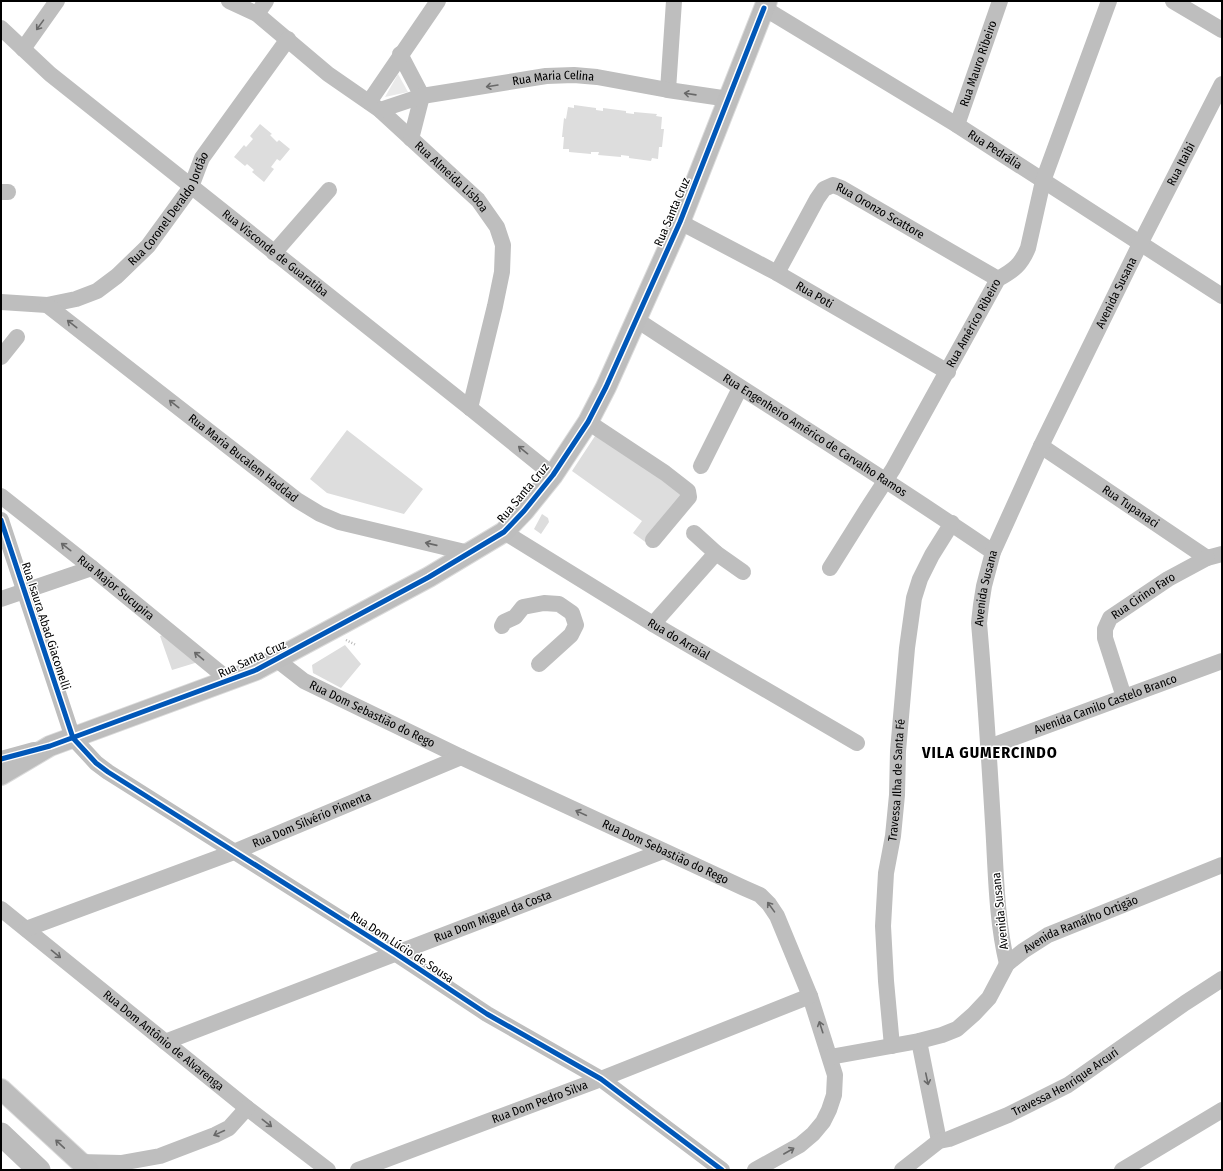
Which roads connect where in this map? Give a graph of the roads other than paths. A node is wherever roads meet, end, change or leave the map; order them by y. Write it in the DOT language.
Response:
graph roads {
  1 [pos="57,1"];
  2 [pos="229,1"];
  3 [pos="438,1"];
  4 [pos="674,1"];
  5 [pos="1000,1"];
  6 [pos="1109,1"];
  7 [pos="1173,1"];
  8 [pos="766,4"];
  9 [pos="262,8"];
  10 [pos="1,28"];
  11 [pos="1222,30"];
  12 [pos="288,39"];
  13 [pos="23,49"];
  14 [pos="400,54"];
  15 [pos="1222,84"];
  16 [pos="668,90"];
  17 [pos="422,96"];
  18 [pos="729,100"];
  19 [pos="374,106"];
  20 [pos="957,125"];
  21 [pos="411,139"];
  22 [pos="1043,181"];
  23 [pos="191,187"];
  24 [pos="329,190"];
  25 [pos="680,222"];
  26 [pos="1140,244"];
  27 [pos="274,253"];
  28 [pos="777,273"];
  29 [pos="998,279"];
  30 [pos="1222,296"];
  31 [pos="1,302"];
  32 [pos="48,305"];
  33 [pos="636,320"];
  34 [pos="17,337"];
  35 [pos="1,357"];
  36 [pos="948,372"];
  37 [pos="740,388"];
  38 [pos="470,408"];
  39 [pos="588,422"];
  40 [pos="1041,446"];
  41 [pos="701,466"];
  42 [pos="553,475"];
  43 [pos="886,480"];
  44 [pos="1,496"];
  45 [pos="1,520"];
  46 [pos="952,524"];
  47 [pos="504,532"];
  48 [pos="694,533"];
  49 [pos="653,540"];
  50 [pos="993,552"];
  51 [pos="469,553"];
  52 [pos="716,553"];
  53 [pos="1215,556"];
  54 [pos="92,568"];
  55 [pos="830,568"];
  56 [pos="743,572"];
  57 [pos="25,591"];
  58 [pos="1,599"];
  59 [pos="654,624"];
  60 [pos="502,626"];
  61 [pos="277,660"];
  62 [pos="1222,661"];
  63 [pos="539,664"];
  64 [pos="230,681"];
  65 [pos="1124,697"];
  66 [pos="72,738"];
  67 [pos="857,743"];
  68 [pos="50,746"];
  69 [pos="989,747"];
  70 [pos="461,757"];
  71 [pos="1,759"];
  72 [pos="1,775"];
  73 [pos="663,851"];
  74 [pos="234,852"];
  75 [pos="1222,865"];
  76 [pos="1,910"];
  77 [pos="26,929"];
  78 [pos="395,953"];
  79 [pos="1007,964"];
  80 [pos="1222,979"];
  81 [pos="810,996"];
  82 [pos="919,1041"];
  83 [pos="166,1042"];
  84 [pos="892,1046"];
  85 [pos="830,1057"];
  86 [pos="601,1079"];
  87 [pos="1,1089"];
  88 [pos="247,1108"];
  89 [pos="1222,1110"];
  90 [pos="939,1141"];
  91 [pos="84,1166"];
  92 [pos="328,1170"];
  93 [pos="358,1170"];
  94 [pos="722,1170"];
  95 [pos="755,1170"];
  96 [pos="902,1170"];
  97 [pos="1122,1170"];
  1 -- 13 [label="street, one-way"];
  2 -- 9 [label="street, Rua Almeida Lisboa"];
  3 -- 14 [label="street"];
  4 -- 16 [label="street"];
  5 -- 20 [label="street, Rua Mauro Ribeiro"];
  6 -- 22 [label="street, Rua Américo Ribeiro"];
  7 -- 11 [label="street"];
  8 -- 18 [label="main road, Rua Santa Cruz"];
  8 -- 20 [label="street, Rua Pedrália"];
  9 -- 12 [label="street, Rua Almeida Lisboa"];
  10 -- 13 [label="street, Rua Visconde de Guaratiba"];
  12 -- 19 [label="street, Rua Almeida Lisboa"];
  12 -- 23 [label="street, Rua Coronel Deraldo Jordão"];
  13 -- 23 [label="street, Rua Visconde de Guaratiba"];
  14 -- 17 [label="street"];
  14 -- 19 [label="street"];
  15 -- 26 [label="street, Rua Itaibi"];
  16 -- 17 [label="street, Rua Maria Celina, one-way"];
  18 -- 16 [label="street, Rua Maria Celina, one-way"];
  17 -- 19 [label="street, Rua Maria Celina"];
  17 -- 21 [label="street"];
  18 -- 25 [label="main road, Rua Santa Cruz"];
  19 -- 21 [label="street, Rua Almeida Lisboa"];
  20 -- 22 [label="street, Rua Pedrália"];
  21 -- 38 [label="street, Rua Almeida Lisboa"];
  22 -- 26 [label="street, Rua Pedrália"];
  22 -- 29 [label="street, Rua Américo Ribeiro"];
  23 -- 27 [label="street, Rua Visconde de Guaratiba"];
  23 -- 32 [label="street, Rua Coronel Deraldo Jordão"];
  24 -- 27 [label="street"];
  25 -- 28 [label="street, Rua Poti"];
  25 -- 33 [label="main road, Rua Santa Cruz"];
  26 -- 30 [label="street, Rua Pedrália"];
  26 -- 40 [label="street, Avenida Susana"];
  27 -- 38 [label="street, Rua Visconde de Guaratiba"];
  28 -- 29 [label="street, Rua Oronzo Scattore"];
  28 -- 36 [label="street, Rua Poti"];
  29 -- 36 [label="street, Rua Américo Ribeiro"];
  31 -- 32 [label="street, Rua Coronel Deraldo Jordão"];
  51 -- 32 [label="street, Rua Maria Bucalem Haddad, one-way"];
  33 -- 37 [label="street, Rua Engenheiro Américo de Carvalho Ramos"];
  33 -- 39 [label="main road, Rua Santa Cruz"];
  34 -- 35 [label="street"];
  36 -- 43 [label="street, Rua Américo Ribeiro"];
  37 -- 41 [label="street"];
  37 -- 43 [label="street, Rua Engenheiro Américo de Carvalho Ramos"];
  42 -- 38 [label="street, Rua Visconde de Guaratiba, one-way"];
  39 -- 42 [label="main road, Rua Santa Cruz"];
  39 -- 49 [label="street"];
  40 -- 50 [label="street, Avenida Susana"];
  40 -- 53 [label="street, Rua Tupanaci"];
  42 -- 47 [label="main road, Rua Santa Cruz"];
  43 -- 46 [label="street, Rua Engenheiro Américo de Carvalho Ramos"];
  43 -- 55 [label="street, Rua Américo Ribeiro"];
  54 -- 44 [label="street, Rua Major Sucupira, one-way"];
  45 -- 57 [label="street, Rua Isaura Abad Giacomelli"];
  46 -- 50 [label="street, Rua Engenheiro Américo de Carvalho Ramos"];
  46 -- 84 [label="street, Travessa Ilha de Santa Fé"];
  47 -- 51 [label="main road, Rua Santa Cruz"];
  47 -- 59 [label="street, Rua do Arraial"];
  48 -- 52 [label="street"];
  50 -- 69 [label="street, Avenida Susana"];
  51 -- 61 [label="main road, Rua Santa Cruz"];
  52 -- 56 [label="street"];
  52 -- 59 [label="street"];
  53 -- 65 [label="street, Rua Cirino Faro"];
  54 -- 57 [label="street"];
  64 -- 54 [label="street, Rua Major Sucupira, one-way"];
  57 -- 58 [label="street"];
  57 -- 66 [label="street, Rua Isaura Abad Giacomelli"];
  59 -- 67 [label="street, Rua do Arraial"];
  60 -- 63 [label="street"];
  61 -- 64 [label="main road, Rua Santa Cruz"];
  61 -- 70 [label="street, Rua Dom Sebastião do Rego"];
  62 -- 65 [label="street, Avenida Camilo Castelo Branco"];
  64 -- 66 [label="main road, Rua Santa Cruz"];
  65 -- 69 [label="street, Avenida Camilo Castelo Branco"];
  66 -- 68 [label="main road, Rua Santa Cruz"];
  66 -- 74 [label="street, Rua Dom Lúcio de Sousa"];
  68 -- 71 [label="street, Rua Santa Cruz"];
  68 -- 72 [label="main road, Rua Santa Cruz"];
  69 -- 79 [label="street, Avenida Susana"];
  73 -- 70 [label="street, Rua Dom Sebastião do Rego, one-way"];
  70 -- 74 [label="street, Rua Dom Silvério Pimenta"];
  73 -- 78 [label="street, Rua Dom Miguel da Costa"];
  81 -- 73 [label="street, Rua Dom Sebastião do Rego, one-way"];
  74 -- 77 [label="street, Rua Dom Silvério Pimenta"];
  74 -- 78 [label="street, Rua Dom Lúcio de Sousa"];
  75 -- 79 [label="street, Avenida Ramálho Ortigão"];
  76 -- 77 [label="street, Rua Dom Antônio de Alvarenga"];
  77 -- 83 [label="street, Rua Dom Antônio de Alvarenga, one-way"];
  78 -- 83 [label="street, Rua Dom Miguel da Costa"];
  78 -- 86 [label="street, Rua Dom Lúcio de Sousa"];
  79 -- 82 [label="street, Avenida Ramálho Ortigão"];
  80 -- 90 [label="street, Travessa Henrique Arcuri"];
  85 -- 81 [label="street, Rua Dom Sebastião do Rego, one-way"];
  81 -- 86 [label="street, Rua Dom Pedro Silva"];
  82 -- 84 [label="street, Avenida Ramálho Ortigão"];
  82 -- 90 [label="street, one-way"];
  83 -- 88 [label="street, Rua Dom Antônio de Alvarenga"];
  84 -- 85 [label="street, Avenida Ramálho Ortigão"];
  95 -- 85 [label="street, Rua Dom Sebastião do Rego, one-way"];
  86 -- 93 [label="street, Rua Dom Pedro Silva"];
  86 -- 94 [label="street, Rua Dom Lúcio de Sousa"];
  91 -- 87 [label="main road, one-way"];
  88 -- 91 [label="street, one-way"];
  88 -- 92 [label="street, Rua Dom Antônio de Alvarenga, one-way"];
  89 -- 97 [label="street"];
  90 -- 96 [label="street, Travessa Henrique Arcuri"];
}
